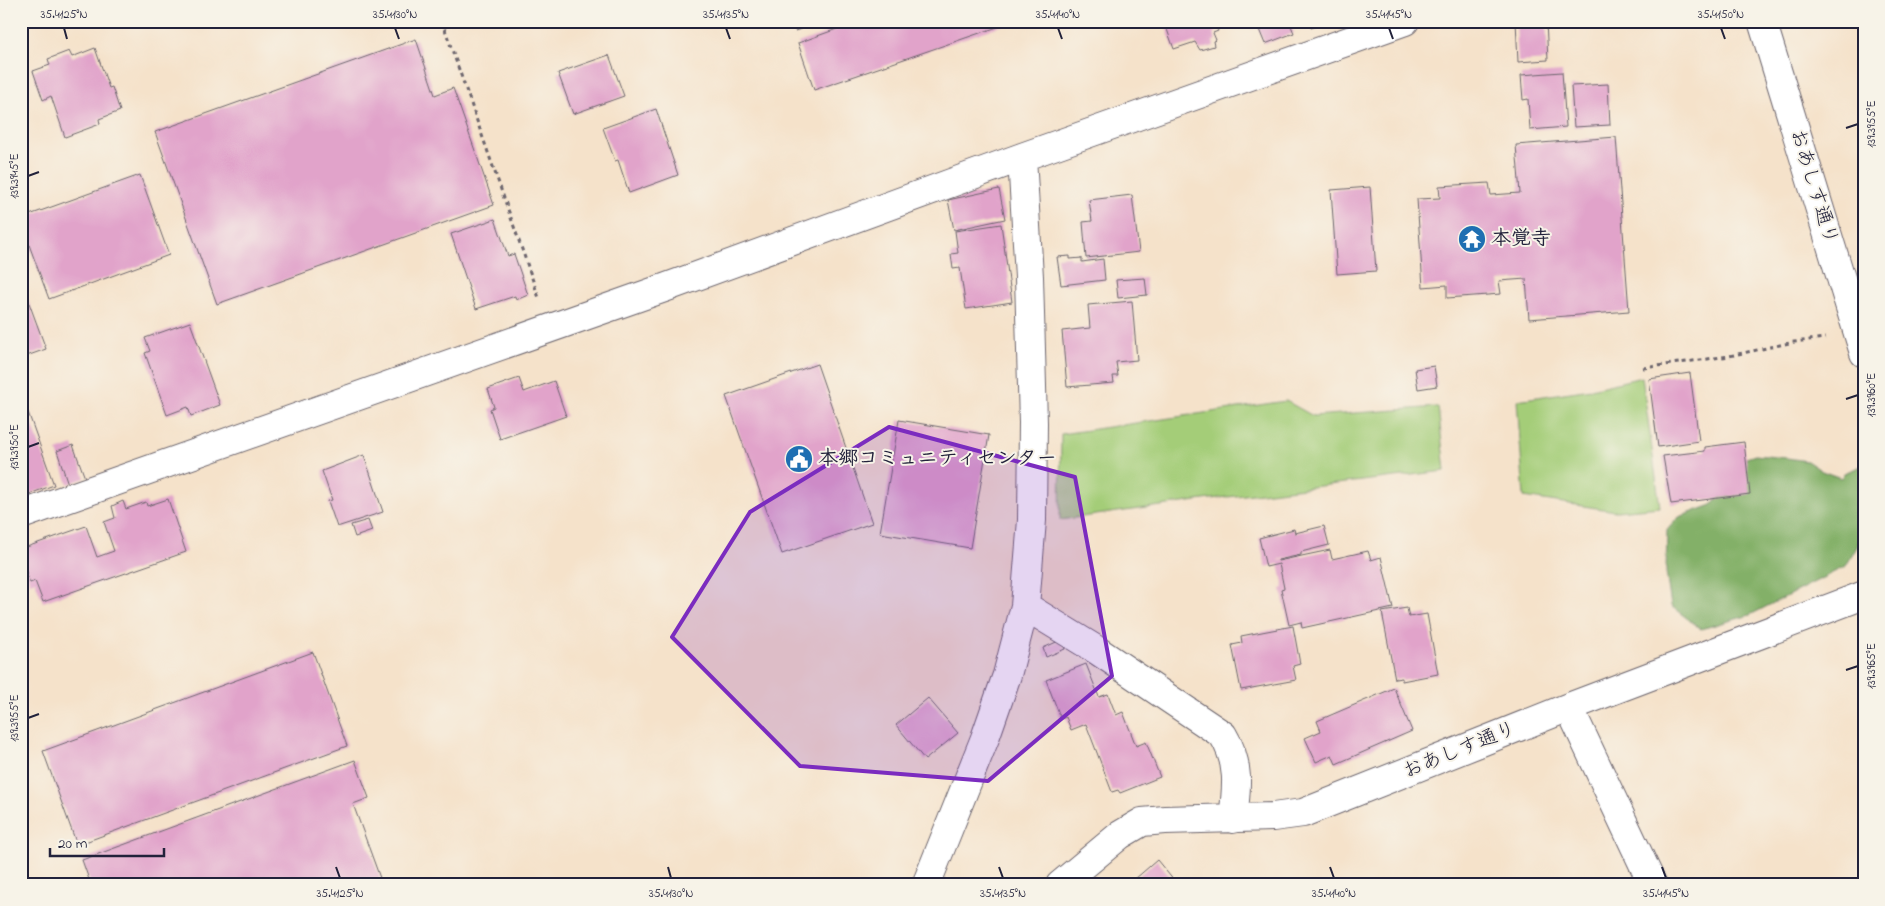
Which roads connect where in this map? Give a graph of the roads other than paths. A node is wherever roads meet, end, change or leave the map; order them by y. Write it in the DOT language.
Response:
graph roads {
  1 [pos="1405,21"];
  2 [pos="1762,21"];
  3 [pos="1022,156"];
  4 [pos="1861,343"];
  5 [pos="21,515"];
  6 [pos="1864,595"];
  7 [pos="1025,606"];
  8 [pos="1570,707"];
  9 [pos="1233,819"];
  10 [pos="926,885"];
  11 [pos="1060,885"];
  12 [pos="1653,885"];
  1 -- 3 [label="street"];
  2 -- 4 [label="street, おあしす通り"];
  3 -- 5 [label="street"];
  3 -- 7 [label="street"];
  6 -- 8 [label="street, おあしす通り"];
  7 -- 9 [label="street"];
  7 -- 10 [label="street"];
  8 -- 9 [label="street, おあしす通り"];
  8 -- 12 [label="street"];
  9 -- 11 [label="street, おあしす通り"];
}
